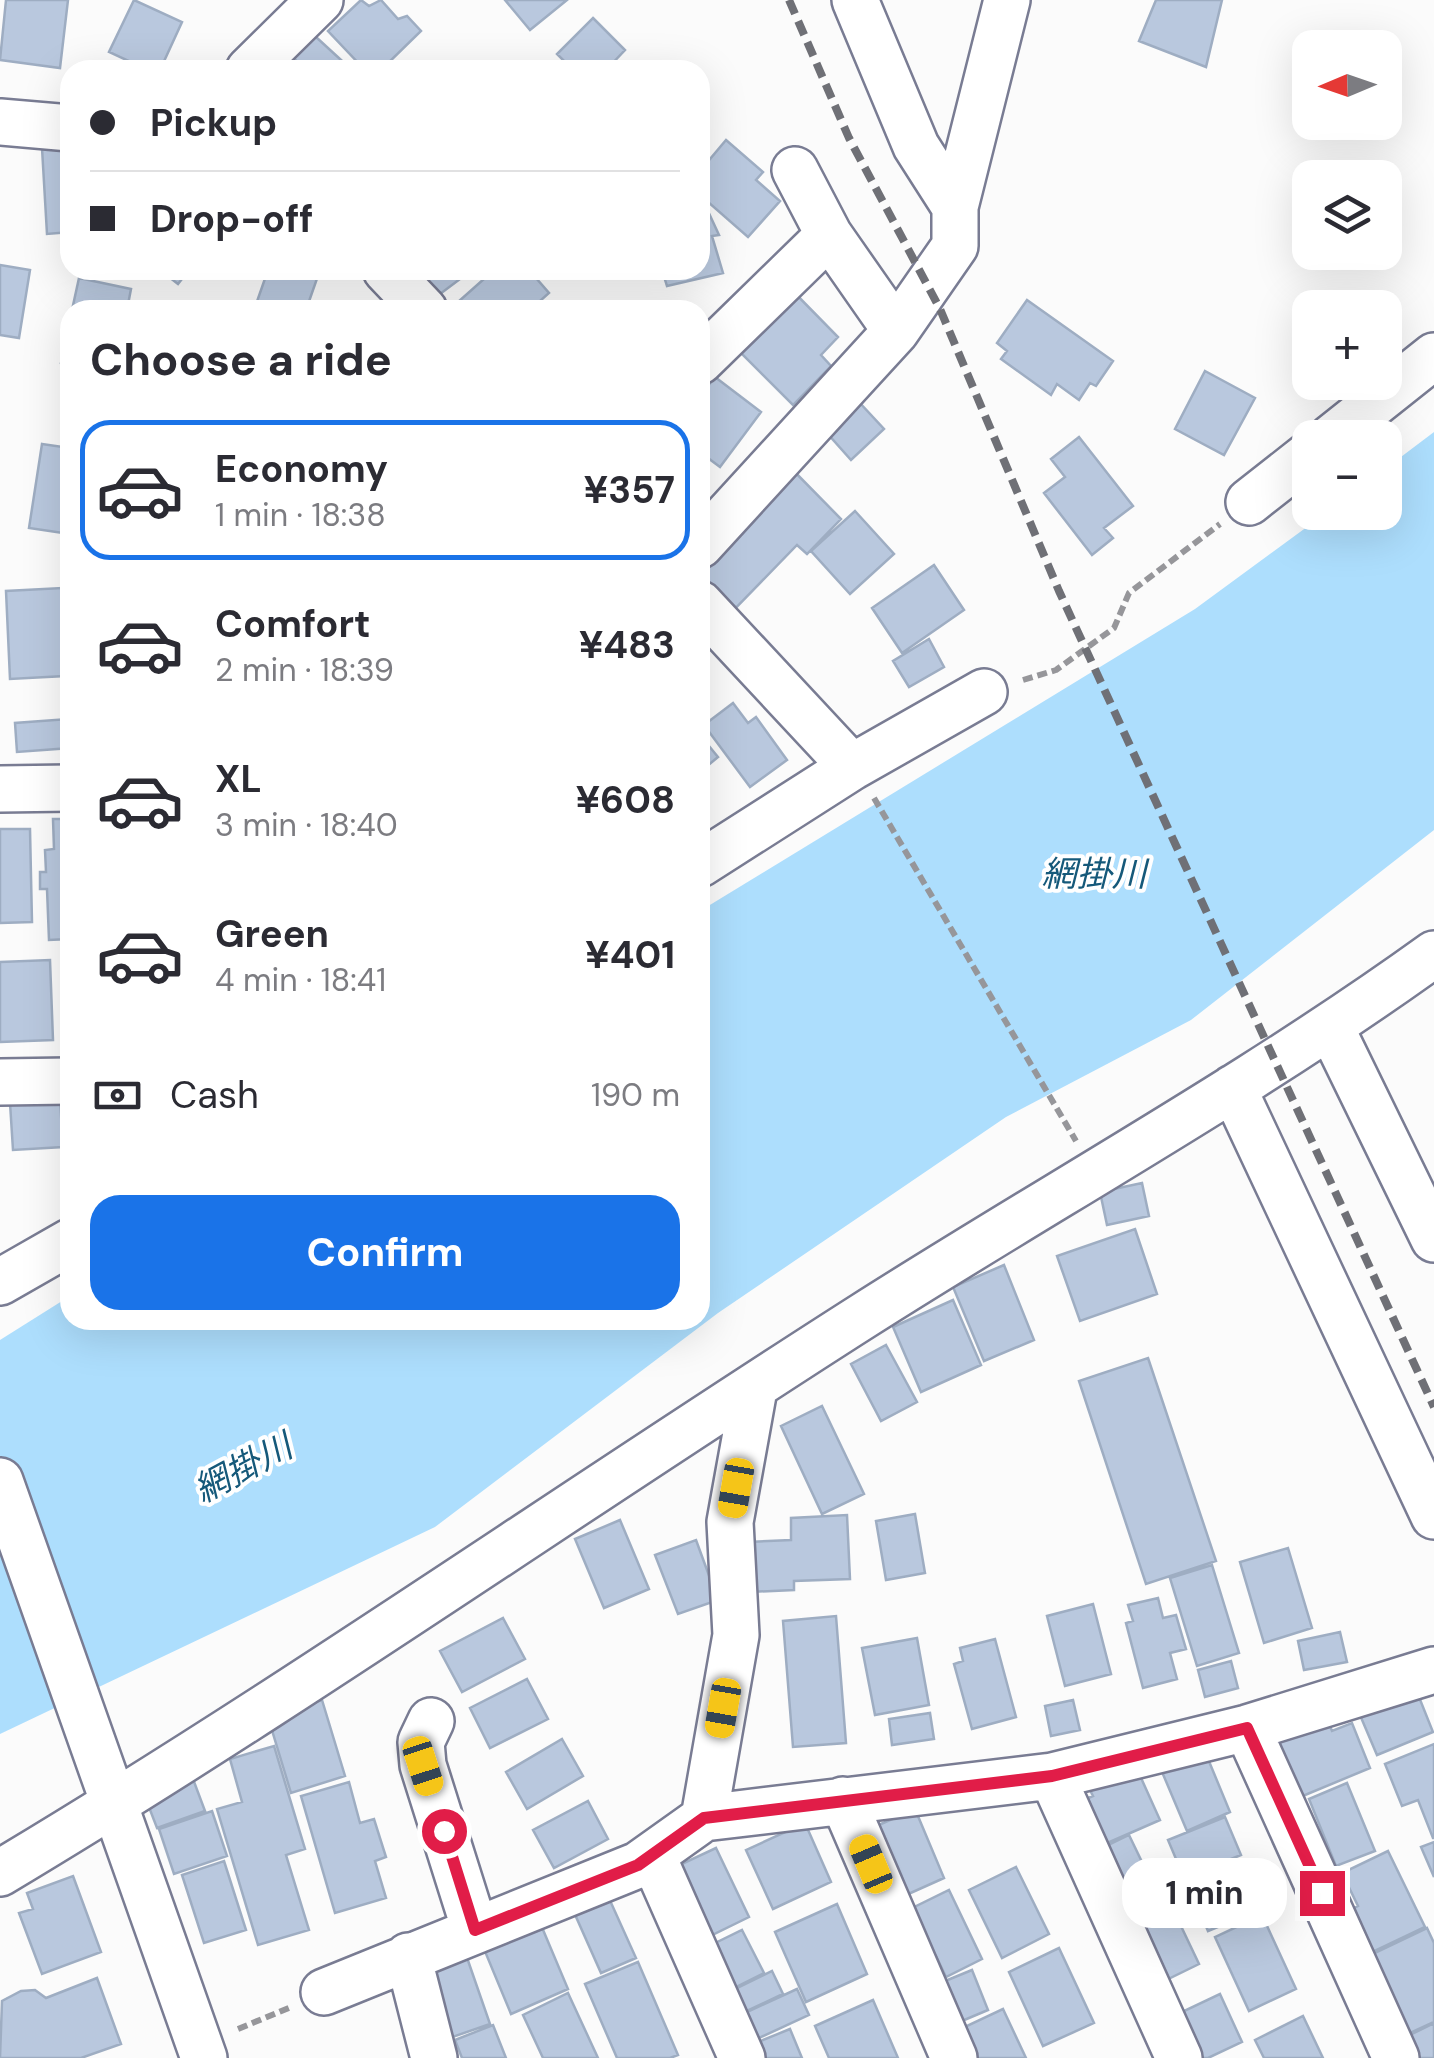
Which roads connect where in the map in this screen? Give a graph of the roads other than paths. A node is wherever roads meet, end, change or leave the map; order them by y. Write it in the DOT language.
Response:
graph roads {
  1 [pos="320,0"];
  2 [pos="856,0"];
  3 [pos="1007,0"];
  4 [pos="259,60"];
  5 [pos="0,122"];
  6 [pos="60,127"];
  7 [pos="795,170"];
  8 [pos="955,207"];
  9 [pos="829,234"];
  10 [pos="396,280"];
  11 [pos="414,300"];
  12 [pos="896,331"];
  13 [pos="710,351"];
  14 [pos="1434,356"];
  15 [pos="1354,420"];
  16 [pos="1292,468"];
  17 [pos="1249,502"];
  18 [pos="710,534"];
  19 [pos="710,615"];
  20 [pos="984,692"];
  21 [pos="858,774"];
  22 [pos="60,788"];
  23 [pos="0,789"];
  24 [pos="710,858"];
  25 [pos="1434,954"];
  26 [pos="1331,1028"];
  27 [pos="60,1081"];
  28 [pos="0,1082"];
  29 [pos="1233,1088"];
  30 [pos="1434,1237"];
  31 [pos="60,1248"];
  32 [pos="0,1282"];
  33 [pos="754,1389"];
  34 [pos="0,1481"];
  35 [pos="1434,1516"];
  36 [pos="1434,1670"];
  37 [pos="431,1721"];
  38 [pos="1247,1728"];
  39 [pos="1052,1776"];
  40 [pos="113,1791"];
  41 [pos="843,1800"];
  42 [pos="704,1818"];
  43 [pos="653,1857"];
  44 [pos="0,1873"];
  45 [pos="475,1930"];
  46 [pos="408,1956"];
  47 [pos="324,1992"];
  48 [pos="202,2052"];
  49 [pos="434,2058"];
  50 [pos="742,2058"];
  51 [pos="954,2058"];
  52 [pos="1179,2058"];
  53 [pos="1396,2058"];
  1 -- 4 [label="street"];
  2 -- 8 [label="street"];
  3 -- 8 [label="street"];
  5 -- 6 [label="street"];
  7 -- 9 [label="street"];
  8 -- 12 [label="street"];
  9 -- 12 [label="street"];
  9 -- 13 [label="street"];
  10 -- 11 [label="street"];
  12 -- 18 [label="street"];
  14 -- 15 [label="street"];
  16 -- 17 [label="street"];
  19 -- 21 [label="street"];
  20 -- 21 [label="street"];
  21 -- 24 [label="street"];
  22 -- 23 [label="street"];
  25 -- 26 [label="street"];
  26 -- 29 [label="street"];
  26 -- 30 [label="street"];
  27 -- 28 [label="street"];
  29 -- 33 [label="street"];
  29 -- 35 [label="street"];
  31 -- 32 [label="street"];
  33 -- 40 [label="street"];
  33 -- 42 [label="street"];
  34 -- 40 [label="street"];
  36 -- 38 [label="street"];
  37 -- 45 [label="street"];
  38 -- 39 [label="street"];
  38 -- 53 [label="street"];
  39 -- 41 [label="street"];
  39 -- 52 [label="street"];
  40 -- 44 [label="street"];
  40 -- 48 [label="street"];
  41 -- 42 [label="street"];
  41 -- 51 [label="street"];
  42 -- 43 [label="street"];
  43 -- 45 [label="street"];
  43 -- 50 [label="street"];
  45 -- 46 [label="street"];
  46 -- 47 [label="street"];
  46 -- 49 [label="street"];
}
